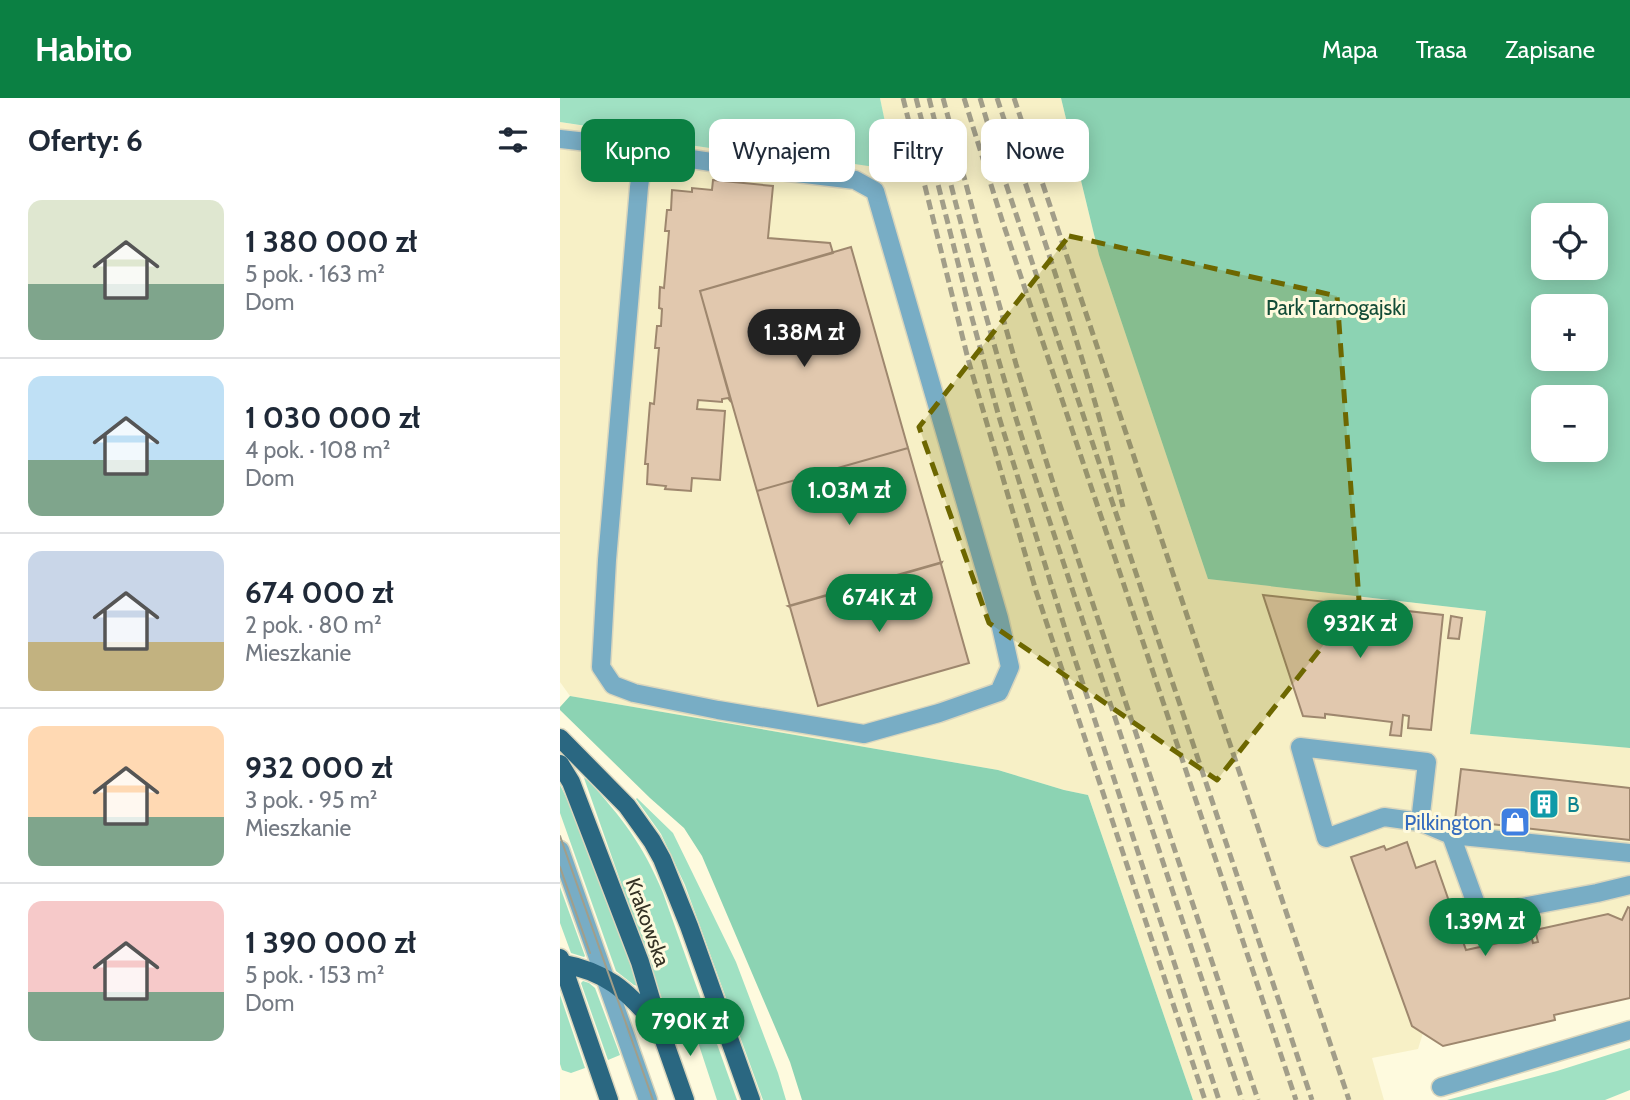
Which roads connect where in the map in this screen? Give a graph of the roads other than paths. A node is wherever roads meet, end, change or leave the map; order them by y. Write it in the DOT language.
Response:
graph roads {
  1 [pos="560,139"];
  2 [pos="581,141"];
  3 [pos="644,152"];
  4 [pos="560,738"];
  5 [pos="560,764"];
  6 [pos="1420,821"];
  7 [pos="1451,835"];
  8 [pos="560,850"];
  9 [pos="1630,853"];
  10 [pos="1630,885"];
  11 [pos="561,961"];
  12 [pos="604,977"];
  13 [pos="660,1029"];
  14 [pos="1630,1030"];
  15 [pos="1441,1087"];
  16 [pos="609,1100"];
  17 [pos="648,1100"];
  18 [pos="685,1100"];
  19 [pos="751,1100"];
  1 -- 2 [label="lane"];
  3 -- 3 [label="lane"];
  4 -- 19 [label="main road"];
  5 -- 13 [label="main road, Krakowska"];
  6 -- 6 [label="lane"];
  6 -- 7 [label="lane"];
  7 -- 9 [label="lane"];
  7 -- 10 [label="lane"];
  8 -- 12 [label="lane"];
  11 -- 12 [label="main road"];
  11 -- 16 [label="main road"];
  12 -- 13 [label="main road"];
  12 -- 17 [label="lane"];
  13 -- 18 [label="main road, Krakowska"];
  14 -- 15 [label="lane"];
}
